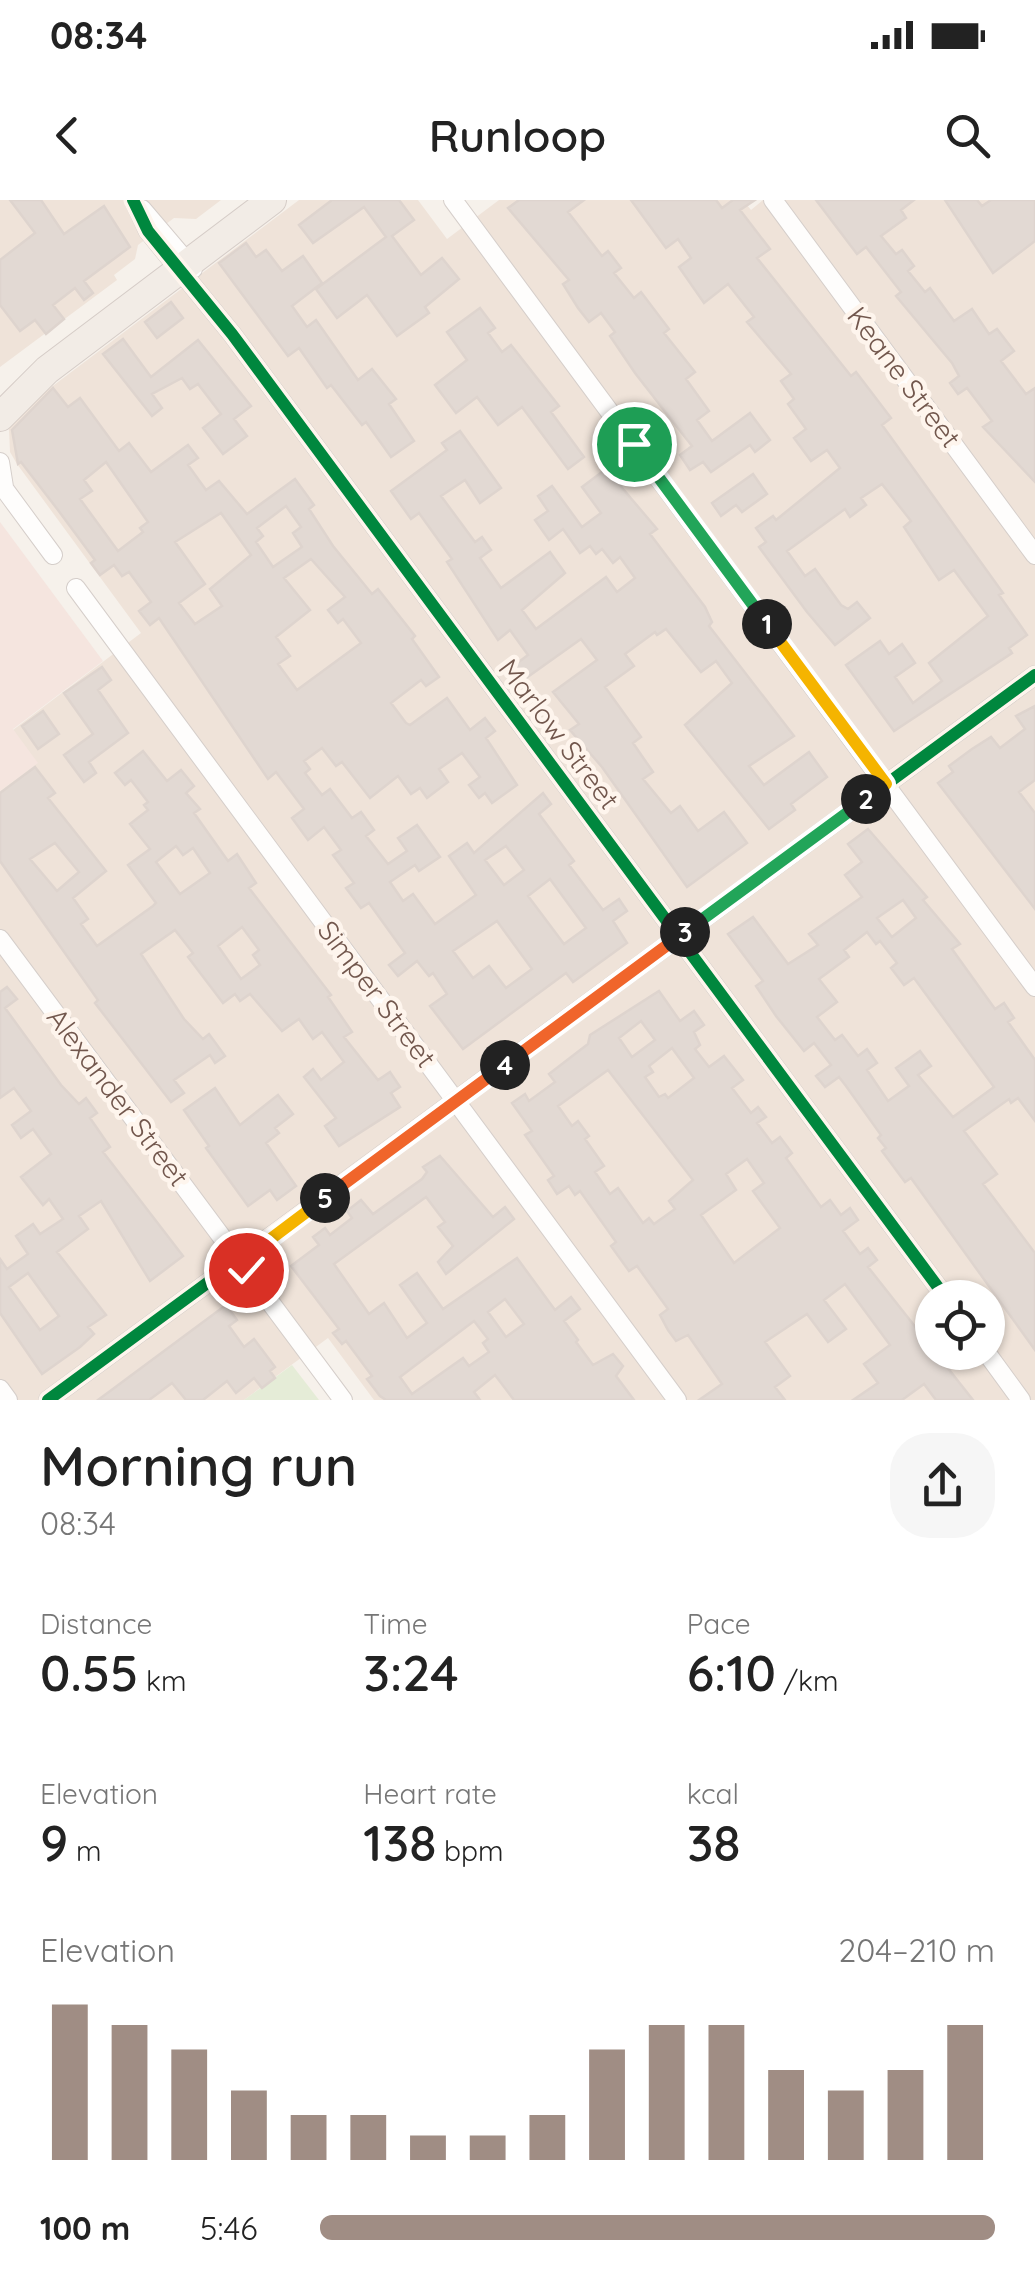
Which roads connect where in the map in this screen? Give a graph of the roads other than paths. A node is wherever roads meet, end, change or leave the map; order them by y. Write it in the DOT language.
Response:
graph roads {
  1 [pos="247,200"];
  2 [pos="272,200"];
  3 [pos="453,200"];
  4 [pos="772,200"];
  5 [pos="134,202"];
  6 [pos="178,260"];
  7 [pos="0,396"];
  8 [pos="0,417"];
  9 [pos="0,462"];
  10 [pos="2,485"];
  11 [pos="1035,555"];
  12 [pos="54,556"];
  13 [pos="76,588"];
  14 [pos="1035,675"];
  15 [pos="886,784"];
  16 [pos="678,937"];
  17 [pos="0,939"];
  18 [pos="1035,987"];
  19 [pos="456,1101"];
  20 [pos="240,1262"];
  21 [pos="933,1280"];
  22 [pos="1000,1370"];
  23 [pos="0,1388"];
  24 [pos="8,1400"];
  25 [pos="48,1400"];
  26 [pos="343,1400"];
  27 [pos="677,1400"];
  28 [pos="1022,1400"];
  1 -- 6 [label="main road"];
  2 -- 6 [label="main road"];
  3 -- 15 [label="street"];
  4 -- 11 [label="street, Keane Street"];
  5 -- 6 [label="street, Marlow Street"];
  6 -- 7 [label="main road"];
  6 -- 8 [label="main road"];
  6 -- 16 [label="street, Marlow Street"];
  9 -- 10 [label="street"];
  10 -- 12 [label="street"];
  13 -- 19 [label="street, Simper Street"];
  14 -- 15 [label="street"];
  15 -- 16 [label="street"];
  15 -- 18 [label="street"];
  16 -- 19 [label="street"];
  16 -- 21 [label="street, Marlow Street"];
  17 -- 20 [label="street, Alexander Street"];
  19 -- 20 [label="street"];
  19 -- 27 [label="street, Simper Street"];
  20 -- 25 [label="street"];
  20 -- 26 [label="street, Alexander Street"];
  22 -- 28 [label="street"];
  23 -- 24 [label="street"];
}
